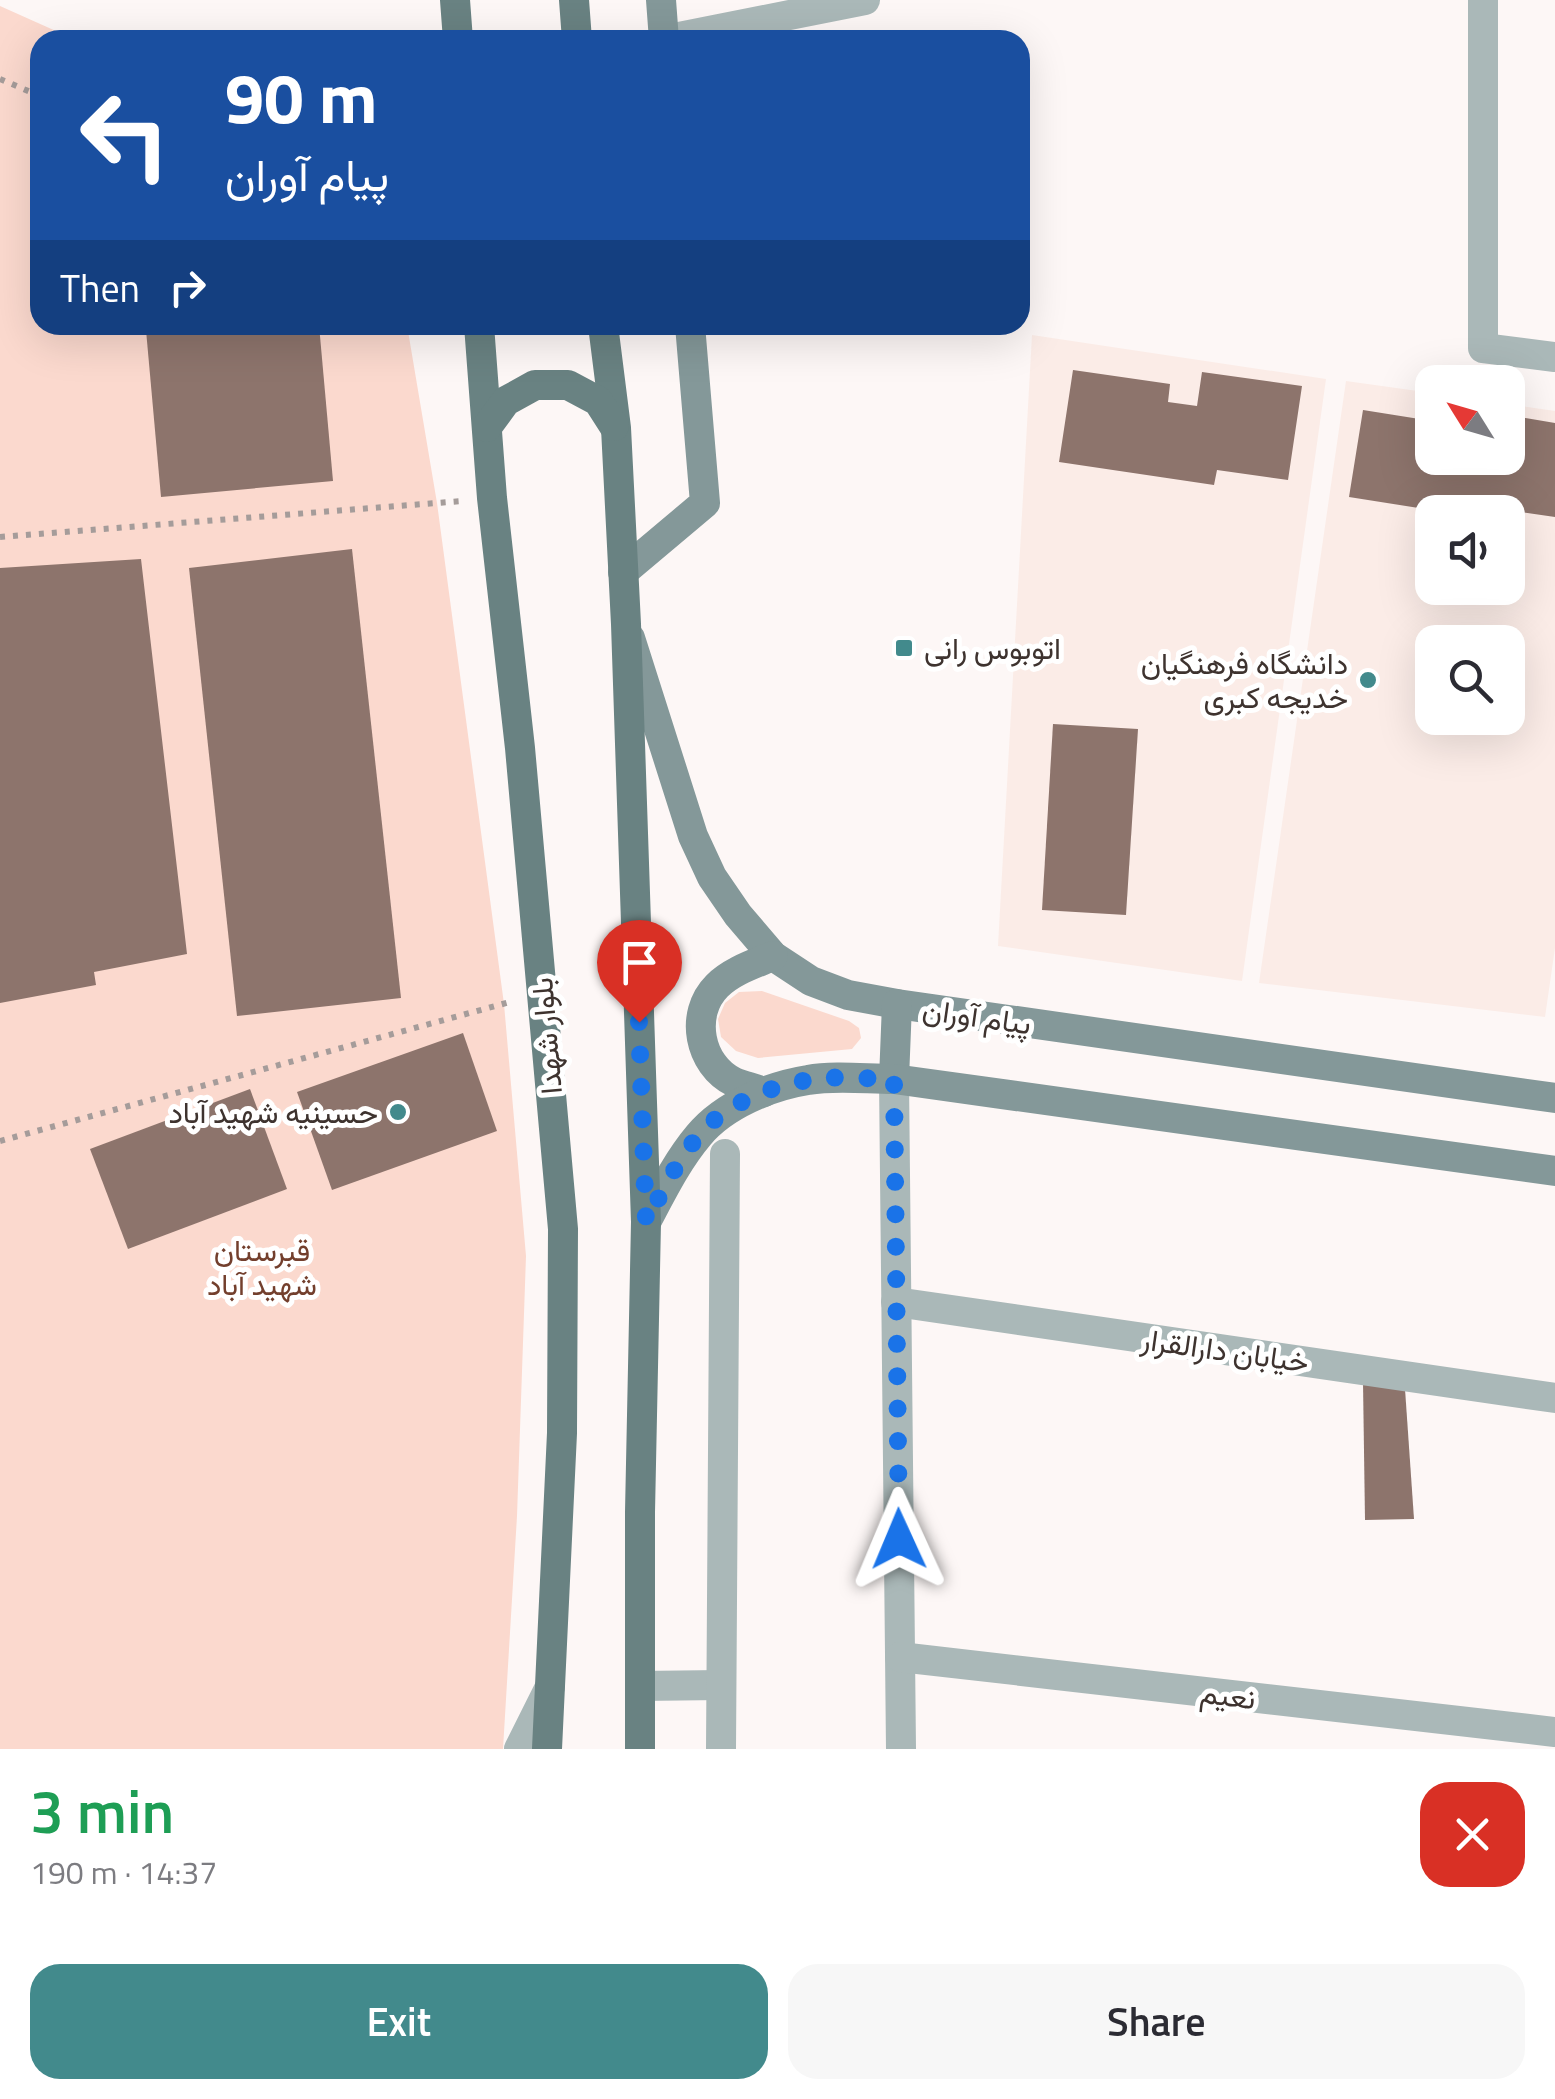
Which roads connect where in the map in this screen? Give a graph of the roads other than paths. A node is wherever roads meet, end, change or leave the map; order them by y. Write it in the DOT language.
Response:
graph roads {
  1 [pos="455,0"];
  2 [pos="574,0"];
  3 [pos="660,0"];
  4 [pos="865,0"];
  5 [pos="1483,0"];
  6 [pos="457,30"];
  7 [pos="576,30"];
  8 [pos="663,30"];
  9 [pos="714,30"];
  10 [pos="480,335"];
  11 [pos="604,335"];
  12 [pos="691,335"];
  13 [pos="1555,357"];
  14 [pos="487,428"];
  15 [pos="616,428"];
  16 [pos="623,572"];
  17 [pos="626,624"];
  18 [pos="773,956"];
  19 [pos="897,1004"];
  20 [pos="894,1079"];
  21 [pos="764,1092"];
  22 [pos="1555,1098"];
  23 [pos="725,1154"];
  24 [pos="1555,1171"];
  25 [pos="646,1222"];
  26 [pos="896,1302"];
  27 [pos="1555,1398"];
  28 [pos="900,1657"];
  29 [pos="720,1685"];
  30 [pos="640,1686"];
  31 [pos="550,1687"];
  32 [pos="1555,1732"];
  33 [pos="519,1749"];
  34 [pos="547,1749"];
  35 [pos="640,1749"];
  36 [pos="721,1749"];
  37 [pos="901,1749"];
  1 -- 6 [label="main road"];
  2 -- 7 [label="main road"];
  3 -- 8 [label="main road"];
  4 -- 9 [label="street"];
  5 -- 13 [label="street"];
  10 -- 14 [label="main road, بلوار شهدا"];
  11 -- 15 [label="main road"];
  12 -- 16 [label="main road"];
  14 -- 15 [label="main road"];
  14 -- 31 [label="main road, بلوار شهدا"];
  15 -- 16 [label="main road"];
  16 -- 17 [label="main road"];
  17 -- 18 [label="main road, پیام آوران"];
  17 -- 25 [label="main road"];
  18 -- 19 [label="main road, پیام آوران"];
  18 -- 21 [label="main road"];
  19 -- 20 [label="main road"];
  19 -- 22 [label="main road, پیام آوران"];
  20 -- 21 [label="main road"];
  20 -- 24 [label="main road"];
  20 -- 26 [label="street"];
  21 -- 25 [label="main road"];
  23 -- 29 [label="street"];
  25 -- 30 [label="main road"];
  26 -- 27 [label="street, خیابان دارالقرار"];
  26 -- 28 [label="street"];
  28 -- 32 [label="street, نعیم"];
  28 -- 37 [label="street"];
  29 -- 30 [label="street"];
  29 -- 36 [label="street"];
  30 -- 35 [label="main road"];
  31 -- 33 [label="street"];
  31 -- 34 [label="main road, بلوار شهدا"];
}
